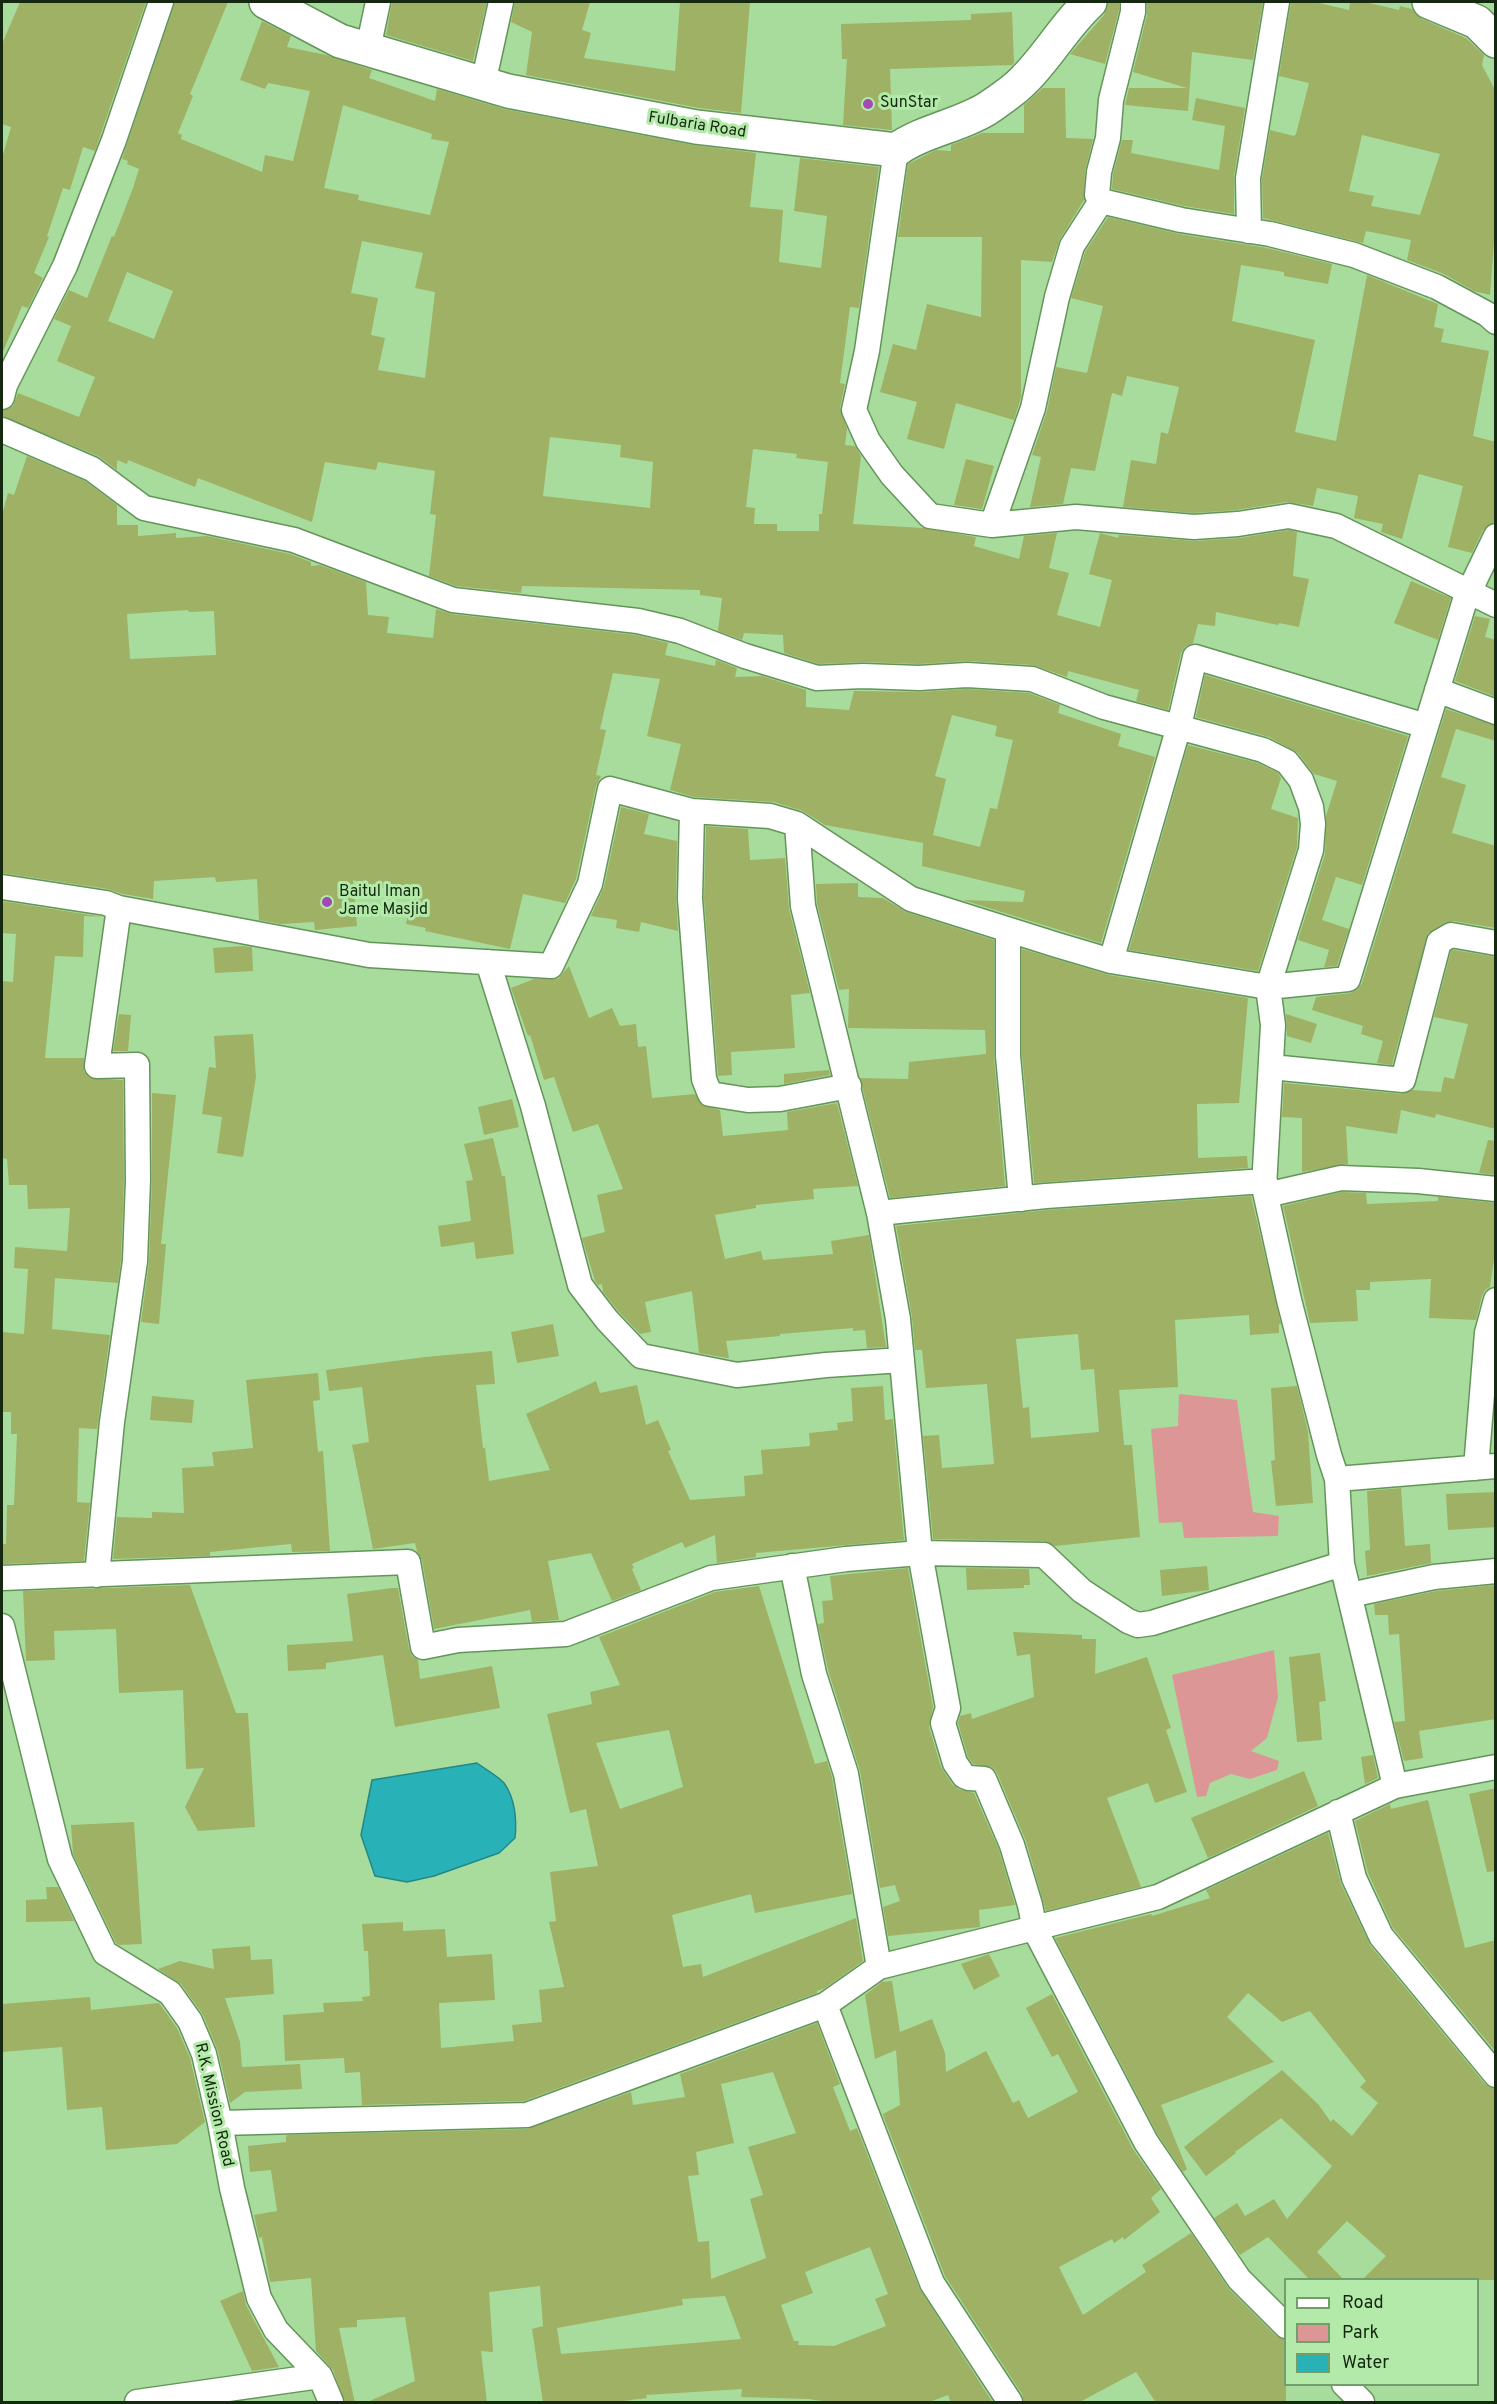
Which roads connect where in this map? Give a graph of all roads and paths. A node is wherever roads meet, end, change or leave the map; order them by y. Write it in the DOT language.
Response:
graph roads {
  1 [pos="161,2"];
  2 [pos="266,2"];
  3 [pos="378,2"];
  4 [pos="501,2"];
  5 [pos="1090,2"];
  6 [pos="1133,2"];
  7 [pos="1277,2"];
  8 [pos="1429,2"];
  9 [pos="1496,42"];
  10 [pos="368,50"];
  11 [pos="483,84"];
  12 [pos="896,150"];
  13 [pos="1101,201"];
  14 [pos="1249,231"];
  15 [pos="1496,322"];
  16 [pos="2,398"];
  17 [pos="2,430"];
  18 [pos="992,525"];
  19 [pos="1496,536"];
  20 [pos="1469,591"];
  21 [pos="1496,605"];
  22 [pos="1437,690"];
  23 [pos="1496,712"];
  24 [pos="1179,726"];
  25 [pos="1426,726"];
  26 [pos="692,811"];
  27 [pos="797,824"];
  28 [pos="2,887"];
  29 [pos="118,908"];
  30 [pos="1008,930"];
  31 [pos="1496,943"];
  32 [pos="1111,961"];
  33 [pos="488,962"];
  34 [pos="1268,987"];
  35 [pos="1271,1067"];
  36 [pos="849,1086"];
  37 [pos="1265,1188"];
  38 [pos="1496,1189"];
  39 [pos="1021,1199"];
  40 [pos="879,1213"];
  41 [pos="1496,1300"];
  42 [pos="902,1360"];
  43 [pos="1486,1467"];
  44 [pos="1337,1479"];
  45 [pos="920,1553"];
  46 [pos="1342,1564"];
  47 [pos="792,1566"];
  48 [pos="1496,1571"];
  49 [pos="97,1575"];
  50 [pos="2,1578"];
  51 [pos="1350,1595"];
  52 [pos="2,1626"];
  53 [pos="1496,1767"];
  54 [pos="1395,1786"];
  55 [pos="1338,1812"];
  56 [pos="1035,1930"];
  57 [pos="879,1967"];
  58 [pos="825,2005"];
  59 [pos="1496,2075"];
  60 [pos="220,2123"];
  61 [pos="1284,2324"];
  62 [pos="320,2376"];
  63 [pos="1345,2386"];
  64 [pos="137,2403"];
  65 [pos="331,2403"];
  66 [pos="1010,2403"];
  67 [pos="1362,2403"];
  1 -- 16 [label="street"];
  2 -- 10 [label="main road, Fulbaria Road"];
  3 -- 10 [label="street"];
  4 -- 11 [label="street"];
  5 -- 12 [label="main road"];
  6 -- 13 [label="street"];
  7 -- 14 [label="street"];
  8 -- 9 [label="main road"];
  10 -- 11 [label="main road, Fulbaria Road"];
  11 -- 12 [label="main road, Fulbaria Road"];
  12 -- 18 [label="street"];
  13 -- 14 [label="street"];
  13 -- 18 [label="street"];
  14 -- 15 [label="street"];
  17 -- 24 [label="street"];
  18 -- 20 [label="street"];
  19 -- 20 [label="street"];
  20 -- 21 [label="street"];
  20 -- 22 [label="street"];
  22 -- 23 [label="street"];
  22 -- 25 [label="street"];
  24 -- 25 [label="street"];
  24 -- 32 [label="street"];
  24 -- 34 [label="street"];
  25 -- 34 [label="street"];
  26 -- 27 [label="street"];
  26 -- 33 [label="street"];
  26 -- 36 [label="street"];
  27 -- 30 [label="street"];
  27 -- 36 [label="street"];
  28 -- 29 [label="street"];
  29 -- 33 [label="street"];
  29 -- 49 [label="street"];
  30 -- 32 [label="street"];
  30 -- 39 [label="street"];
  31 -- 35 [label="street"];
  32 -- 34 [label="street"];
  33 -- 42 [label="street"];
  34 -- 35 [label="street"];
  35 -- 37 [label="street"];
  36 -- 40 [label="street"];
  37 -- 38 [label="street"];
  37 -- 39 [label="street"];
  37 -- 44 [label="street"];
  39 -- 40 [label="street"];
  40 -- 42 [label="street"];
  41 -- 43 [label="street"];
  42 -- 45 [label="street"];
  43 -- 44 [label="street"];
  44 -- 46 [label="street"];
  45 -- 46 [label="street"];
  45 -- 47 [label="street"];
  45 -- 56 [label="street"];
  46 -- 51 [label="street"];
  47 -- 49 [label="street"];
  47 -- 57 [label="street"];
  48 -- 51 [label="street"];
  49 -- 50 [label="street"];
  51 -- 54 [label="street"];
  52 -- 60 [label="street, R.K. Mission Road"];
  53 -- 54 [label="street"];
  54 -- 55 [label="street"];
  55 -- 56 [label="street"];
  55 -- 59 [label="street"];
  56 -- 57 [label="street"];
  56 -- 61 [label="street"];
  57 -- 58 [label="street"];
  58 -- 60 [label="street"];
  58 -- 66 [label="street"];
  60 -- 62 [label="street, R.K. Mission Road"];
  62 -- 64 [label="street"];
  62 -- 65 [label="street, R.K. Mission Road"];
  63 -- 67 [label="street"];
}
